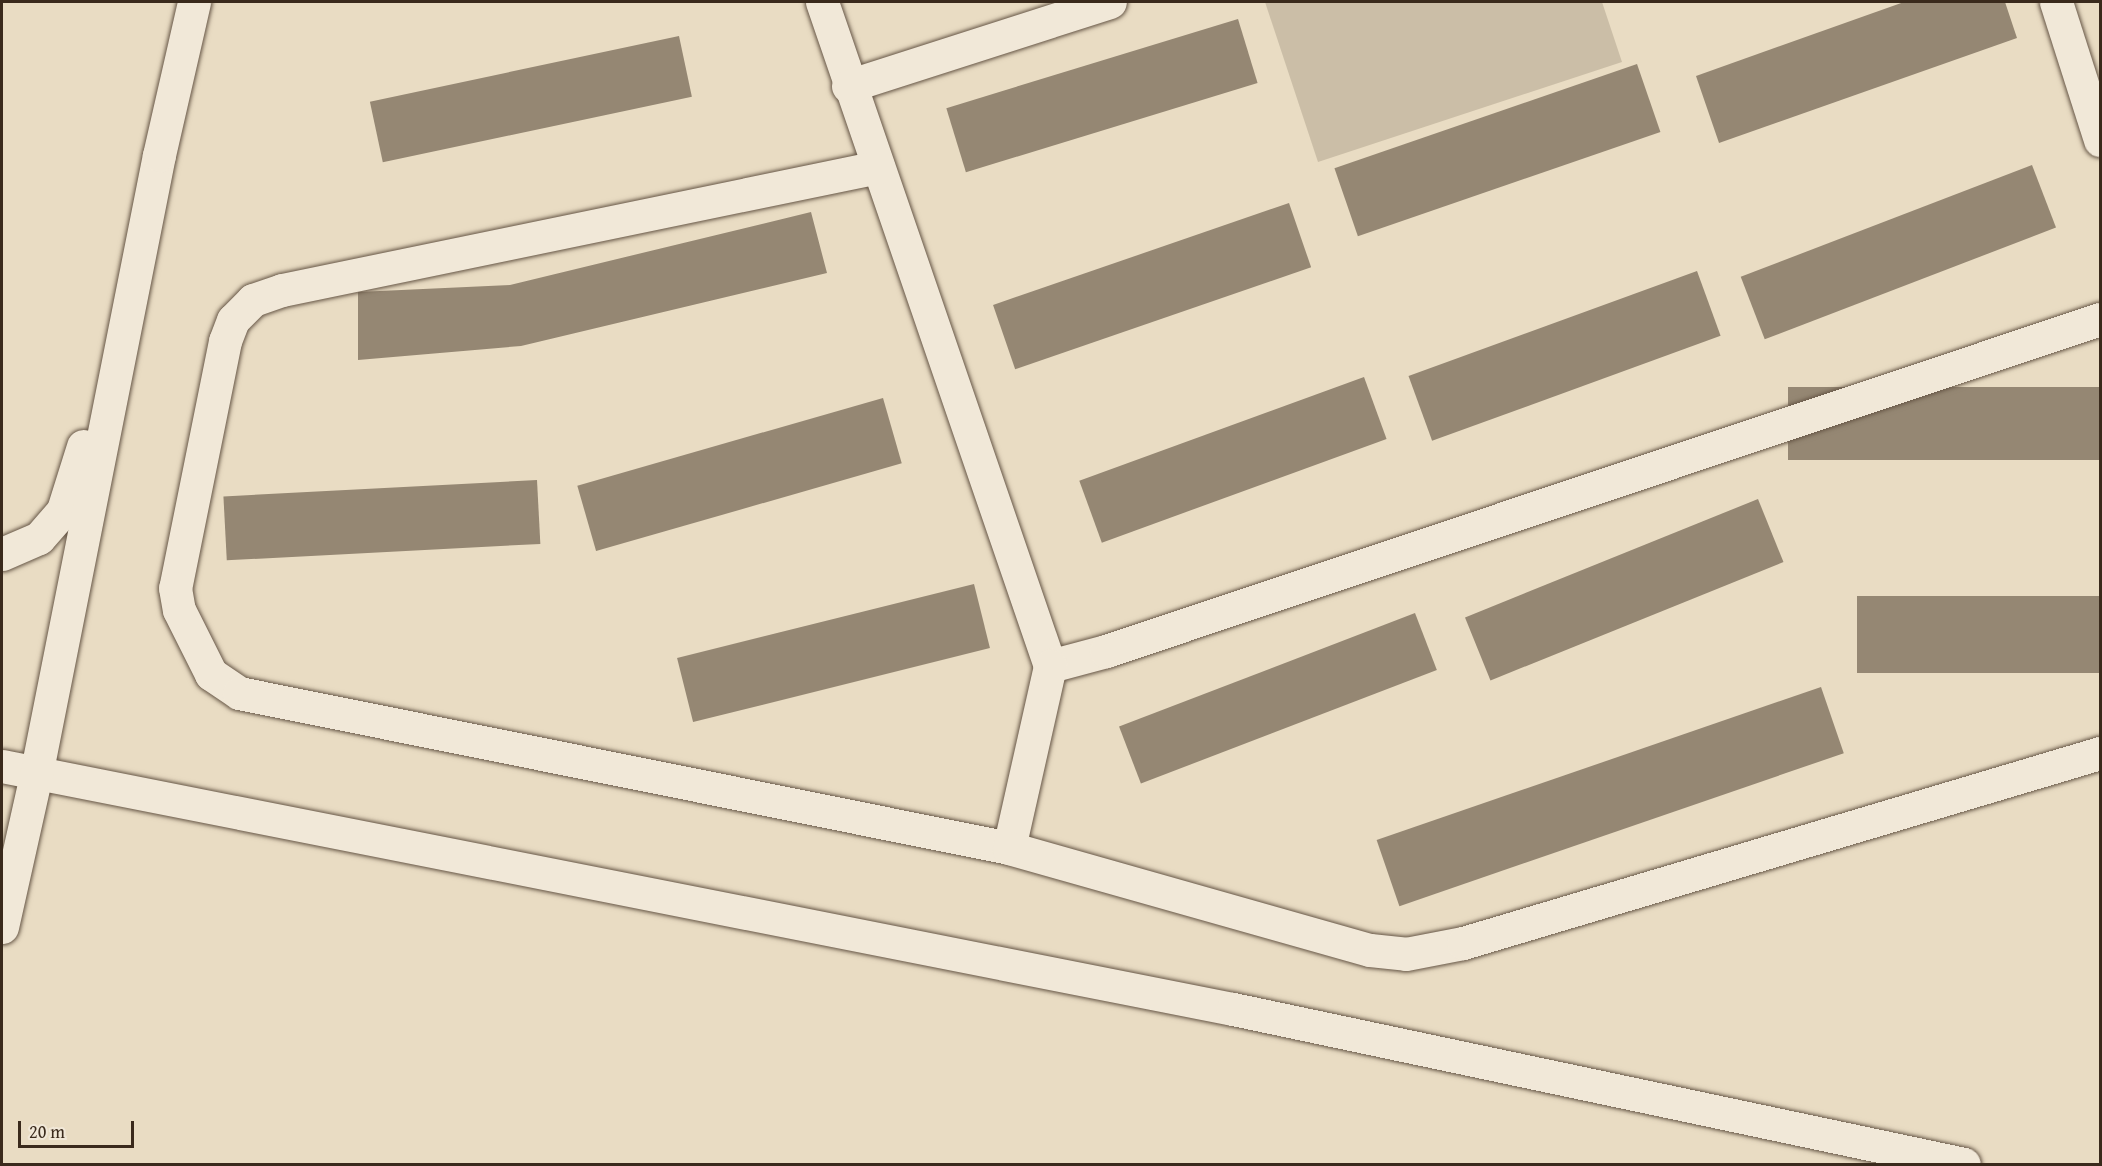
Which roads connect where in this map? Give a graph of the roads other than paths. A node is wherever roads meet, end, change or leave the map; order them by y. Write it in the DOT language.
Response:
graph roads {
  1 [pos="194,2"];
  2 [pos="822,2"];
  3 [pos="1110,2"];
  4 [pos="2056,2"];
  5 [pos="848,86"];
  6 [pos="2100,140"];
  7 [pos="878,167"];
  8 [pos="2100,319"];
  9 [pos="123,336"];
  10 [pos="2,554"];
  11 [pos="1050,666"];
  12 [pos="2100,753"];
  13 [pos="2,766"];
  14 [pos="36,775"];
  15 [pos="1009,848"];
  16 [pos="2,927"];
  17 [pos="1964,1164"];
  1 -- 9 [label="street"];
  2 -- 5 [label="street"];
  3 -- 5 [label="street"];
  4 -- 6 [label="street"];
  5 -- 7 [label="street"];
  7 -- 11 [label="street"];
  7 -- 15 [label="street"];
  8 -- 11 [label="street"];
  9 -- 10 [label="street"];
  9 -- 14 [label="street"];
  11 -- 15 [label="street"];
  12 -- 15 [label="street"];
  13 -- 14 [label="street"];
  14 -- 16 [label="street"];
  14 -- 17 [label="street"];
}
